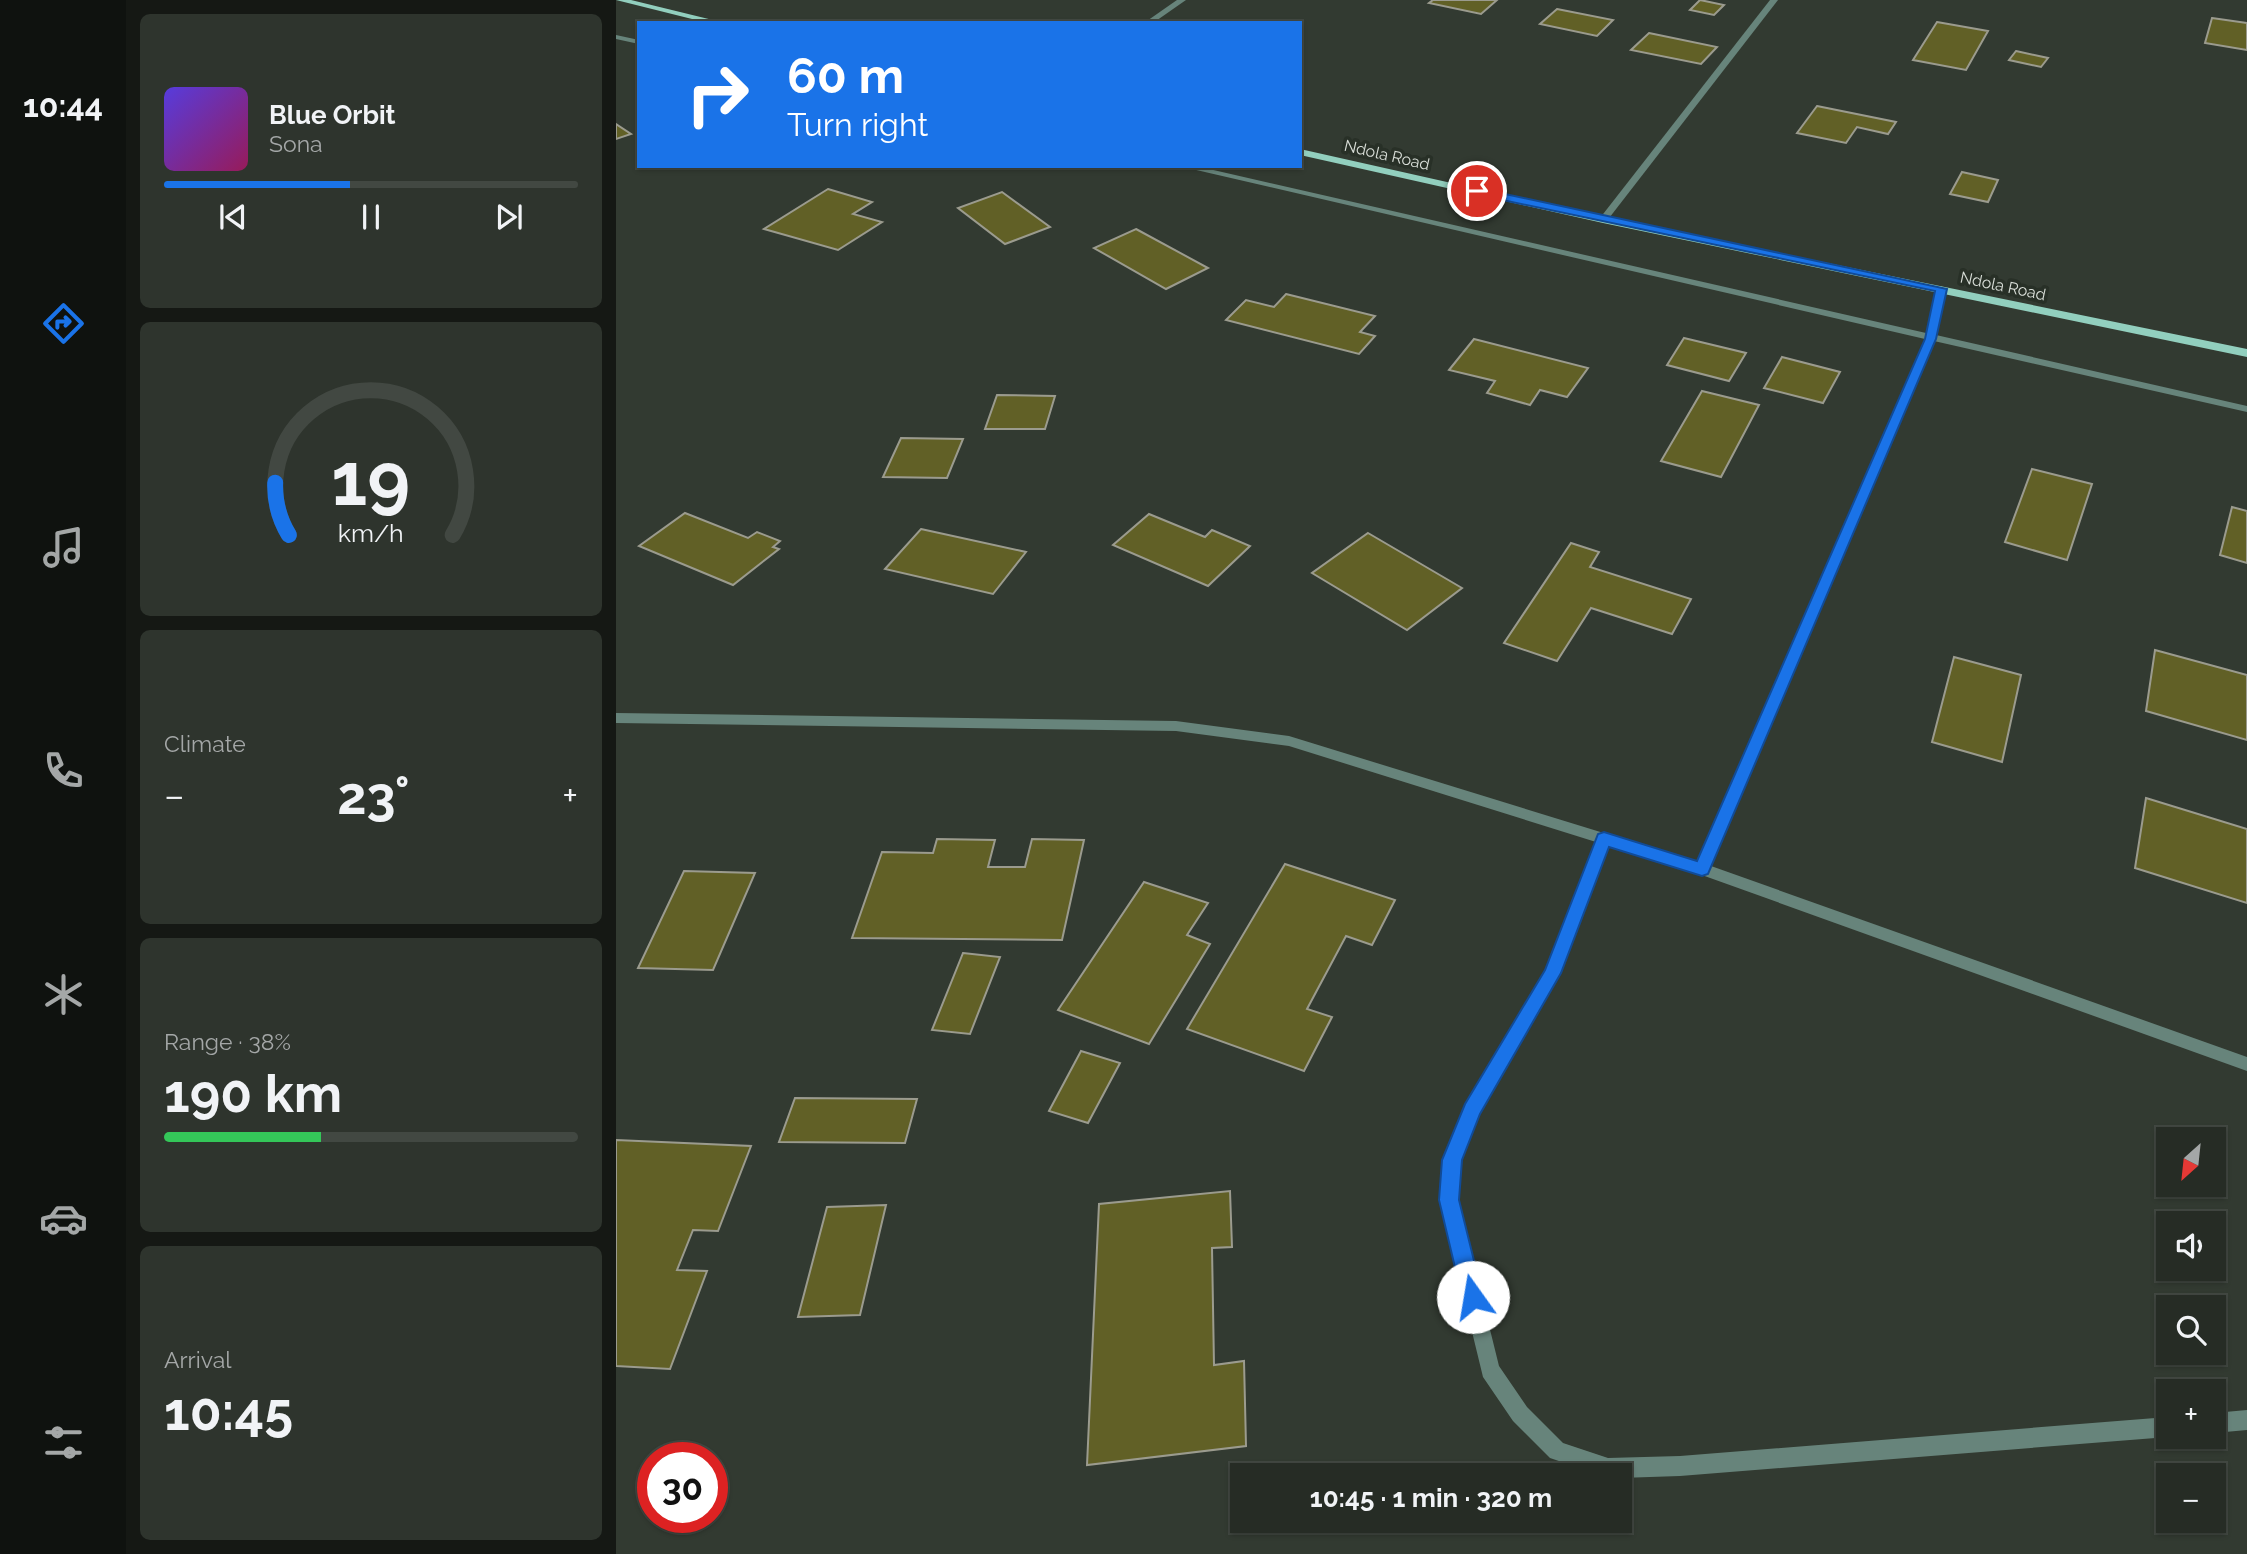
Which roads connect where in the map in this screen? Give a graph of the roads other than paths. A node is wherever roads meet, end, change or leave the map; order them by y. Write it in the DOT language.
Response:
graph roads {
  1 [pos="619,0"];
  2 [pos="1181,0"];
  3 [pos="1774,0"];
  4 [pos="712,21"];
  5 [pos="1151,21"];
  6 [pos="616,37"];
  7 [pos="637,42"];
  8 [pos="1302,152"];
  9 [pos="1192,168"];
  10 [pos="1604,220"];
  11 [pos="1941,289"];
  12 [pos="1930,339"];
  13 [pos="2247,354"];
  14 [pos="2247,410"];
  15 [pos="616,718"];
  16 [pos="1604,839"];
  17 [pos="1702,869"];
  18 [pos="2247,1064"];
  19 [pos="2247,1420"];
  20 [pos="2226,1422"];
  21 [pos="2156,1428"];
  1 -- 4 [label="main road"];
  2 -- 5 [label="street"];
  3 -- 10 [label="street"];
  6 -- 7 [label="street"];
  8 -- 10 [label="main road, Ndola Road"];
  9 -- 12 [label="street"];
  10 -- 11 [label="main road, Ndola Road"];
  11 -- 12 [label="street"];
  11 -- 13 [label="main road, Ndola Road"];
  12 -- 14 [label="street"];
  12 -- 17 [label="street"];
  15 -- 16 [label="street"];
  16 -- 17 [label="street"];
  16 -- 21 [label="street"];
  17 -- 18 [label="street"];
  19 -- 20 [label="street"];
}
